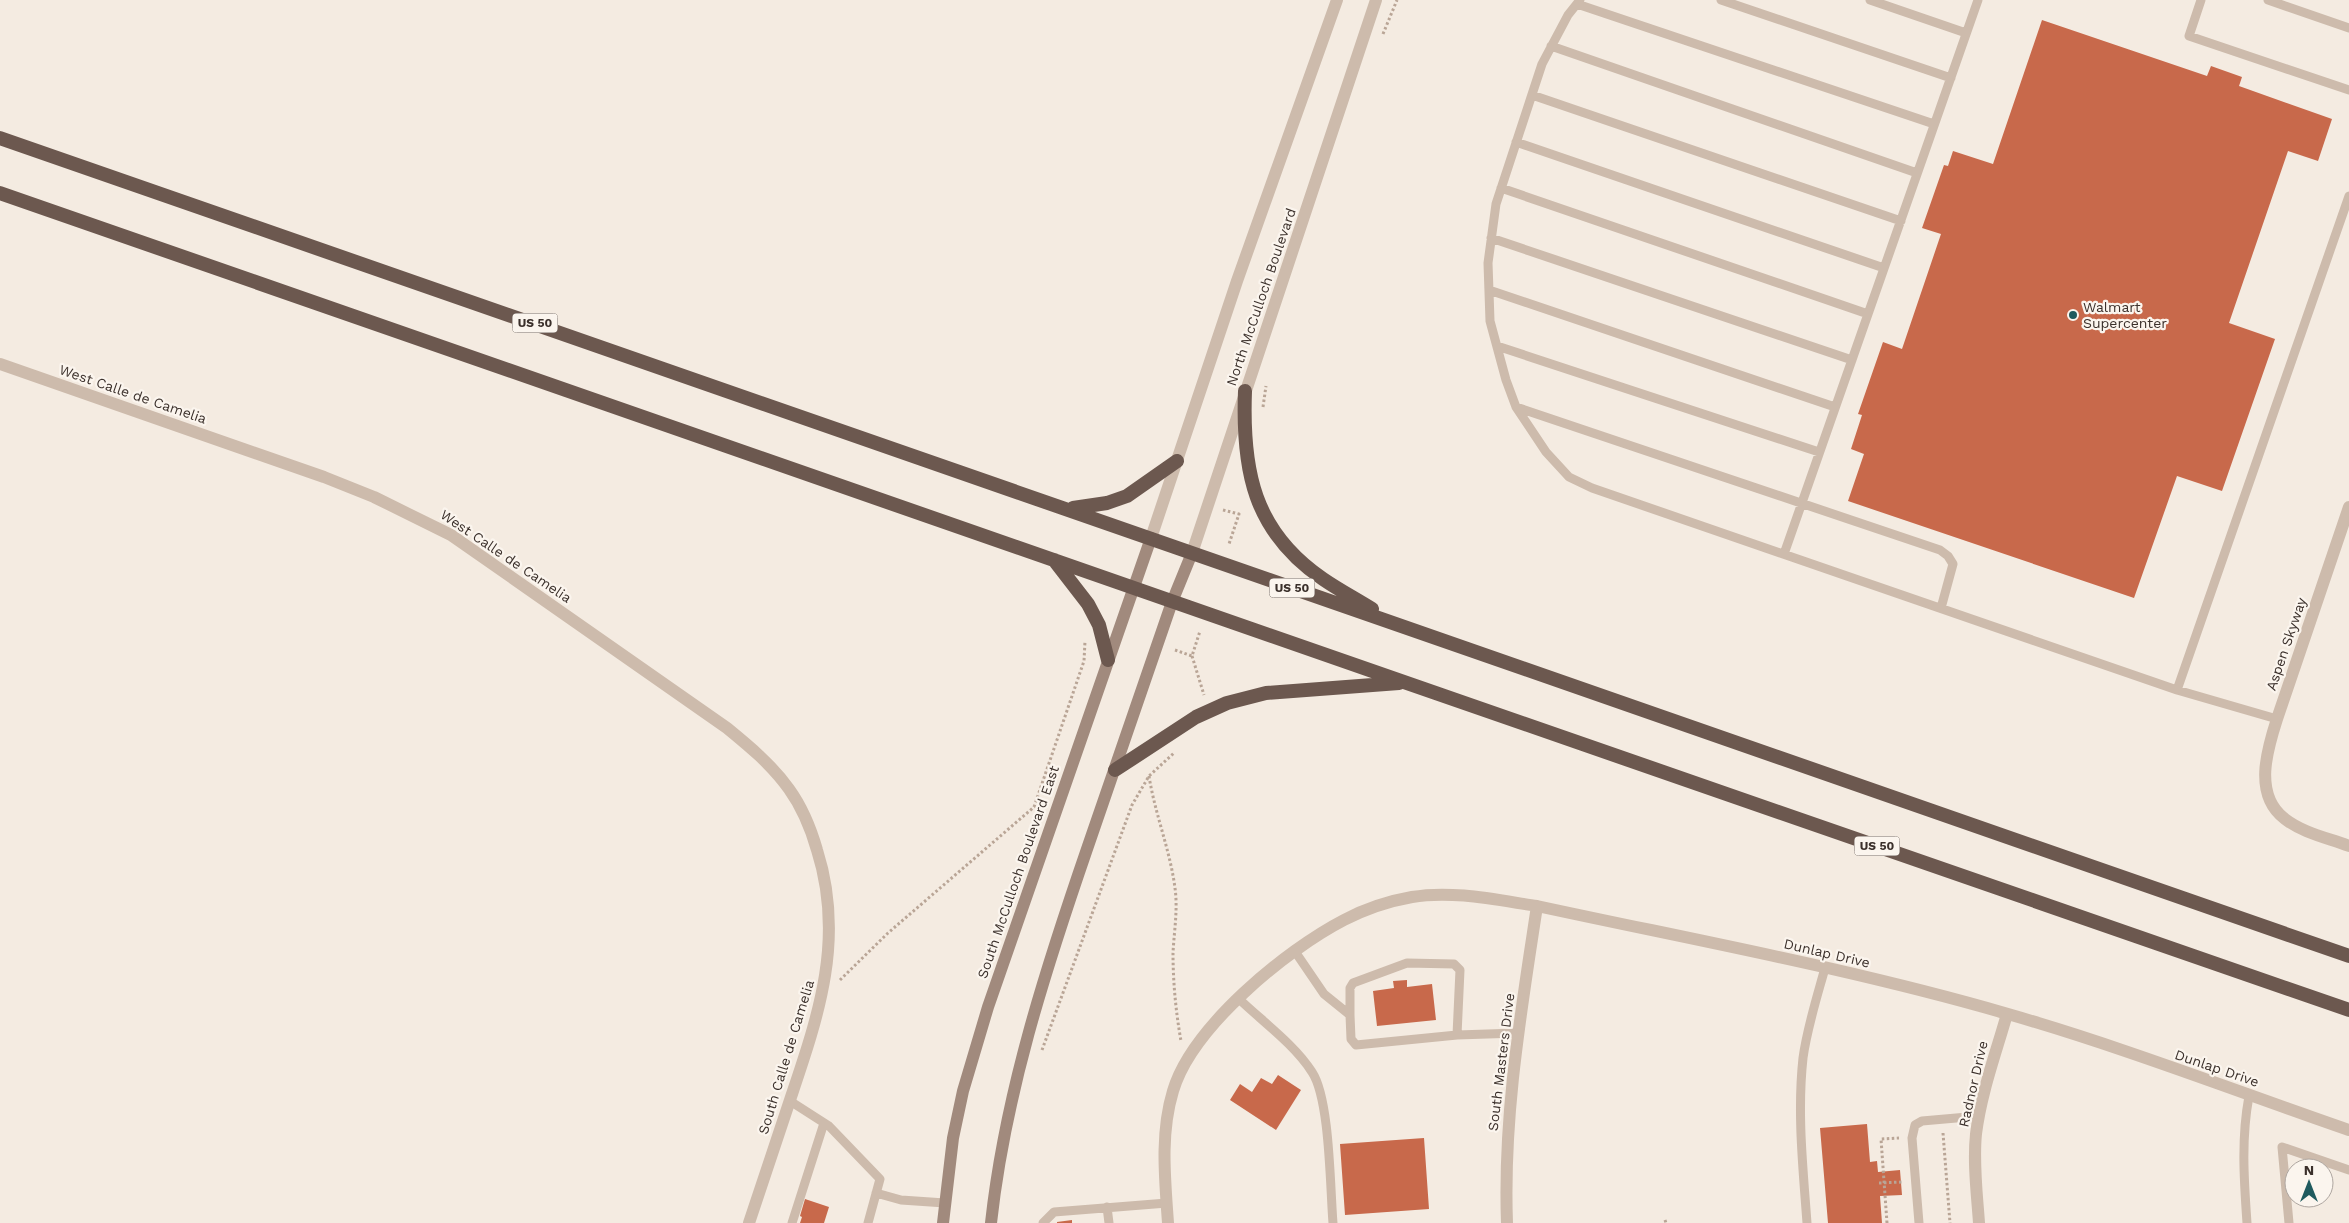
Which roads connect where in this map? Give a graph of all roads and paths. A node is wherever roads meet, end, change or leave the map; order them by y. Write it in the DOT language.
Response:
graph roads {
  1 [pos="1337,0"];
  2 [pos="1376,0"];
  3 [pos="1397,0"];
  4 [pos="1721,0"];
  5 [pos="1870,0"];
  6 [pos="1978,0"];
  7 [pos="2201,0"];
  8 [pos="2268,0"];
  9 [pos="1578,2"];
  10 [pos="2349,28"];
  11 [pos="1966,33"];
  12 [pos="1381,40"];
  13 [pos="1551,46"];
  14 [pos="1950,78"];
  15 [pos="2349,90"];
  16 [pos="1532,95"];
  17 [pos="1934,124"];
  18 [pos="0,138"];
  19 [pos="1516,142"];
  20 [pos="1917,173"];
  21 [pos="1501,188"];
  22 [pos="0,193"];
  23 [pos="2349,196"];
  24 [pos="1900,221"];
  25 [pos="1491,238"];
  26 [pos="1884,268"];
  27 [pos="1489,290"];
  28 [pos="1868,314"];
  29 [pos="1497,346"];
  30 [pos="1852,360"];
  31 [pos="0,364"];
  32 [pos="1266,382"];
  33 [pos="1245,391"];
  34 [pos="1516,407"];
  35 [pos="1835,407"];
  36 [pos="1262,412"];
  37 [pos="1819,452"];
  38 [pos="1177,461"];
  39 [pos="1802,502"];
  40 [pos="2349,507"];
  41 [pos="1070,509"];
  42 [pos="1223,510"];
  43 [pos="1151,538"];
  44 [pos="1229,544"];
  45 [pos="1192,553"];
  46 [pos="1784,554"];
  47 [pos="1054,560"];
  48 [pos="1133,588"];
  49 [pos="1172,602"];
  50 [pos="1940,608"];
  51 [pos="1392,621"];
  52 [pos="1200,631"];
  53 [pos="1084,636"];
  54 [pos="1175,650"];
  55 [pos="1192,656"];
  56 [pos="1108,660"];
  57 [pos="1405,682"];
  58 [pos="2177,690"];
  59 [pos="1206,701"];
  60 [pos="2277,719"];
  61 [pos="1176,751"];
  62 [pos="1114,770"];
  63 [pos="1149,776"];
  64 [pos="813,837"];
  65 [pos="2349,846"];
  66 [pos="1536,906"];
  67 [pos="1294,950"];
  68 [pos="2349,956"];
  69 [pos="1825,968"];
  70 [pos="1239,999"];
  71 [pos="820,1002"];
  72 [pos="2349,1010"];
  73 [pos="2007,1014"];
  74 [pos="1350,1015"];
  75 [pos="1518,1033"];
  76 [pos="1457,1035"];
  77 [pos="1041,1054"];
  78 [pos="1185,1064"];
  79 [pos="2249,1096"];
  80 [pos="790,1101"];
  81 [pos="1980,1116"];
  82 [pos="1942,1120"];
  83 [pos="824,1123"];
  84 [pos="2349,1130"];
  85 [pos="1912,1137"];
  86 [pos="2349,1170"];
  87 [pos="1915,1180"];
  88 [pos="1879,1183"];
  89 [pos="1884,1183"];
  90 [pos="876,1193"];
  91 [pos="945,1203"];
  92 [pos="1167,1203"];
  93 [pos="1107,1207"];
  94 [pos="749,1223"];
  95 [pos="792,1223"];
  96 [pos="868,1223"];
  97 [pos="943,1223"];
  98 [pos="991,1223"];
  99 [pos="1043,1223"];
  100 [pos="1108,1223"];
  101 [pos="1168,1223"];
  102 [pos="1333,1223"];
  103 [pos="1507,1223"];
  104 [pos="1807,1223"];
  105 [pos="1887,1223"];
  106 [pos="1919,1223"];
  107 [pos="1950,1223"];
  108 [pos="1979,1223"];
  109 [pos="2248,1223"];
  110 [pos="2289,1223"];
  1 -- 38 [label="street, North McCulloch Boulevard"];
  2 -- 33 [label="street, North McCulloch Boulevard"];
  3 -- 12 [label="path"];
  4 -- 14 [label="lane"];
  5 -- 11 [label="lane"];
  6 -- 11 [label="lane"];
  7 -- 15 [label="lane"];
  8 -- 10 [label="lane"];
  9 -- 13 [label="lane"];
  9 -- 17 [label="lane"];
  11 -- 14 [label="lane"];
  13 -- 16 [label="lane"];
  13 -- 20 [label="lane"];
  14 -- 17 [label="lane"];
  16 -- 19 [label="lane"];
  16 -- 24 [label="lane"];
  17 -- 20 [label="lane"];
  18 -- 41 [label="highway, US 50"];
  19 -- 21 [label="lane"];
  19 -- 26 [label="lane"];
  20 -- 24 [label="lane"];
  21 -- 25 [label="lane"];
  21 -- 28 [label="lane"];
  22 -- 47 [label="highway, US 50"];
  23 -- 58 [label="lane"];
  24 -- 26 [label="lane"];
  25 -- 27 [label="lane"];
  25 -- 30 [label="lane"];
  26 -- 28 [label="lane"];
  27 -- 29 [label="lane"];
  27 -- 35 [label="lane"];
  28 -- 30 [label="lane"];
  29 -- 34 [label="lane"];
  29 -- 37 [label="lane"];
  30 -- 35 [label="lane"];
  31 -- 64 [label="street, West Calle de Camelia"];
  32 -- 36 [label="path"];
  33 -- 45 [label="street, North McCulloch Boulevard"];
  33 -- 51 [label="highway"];
  34 -- 39 [label="lane"];
  34 -- 46 [label="lane"];
  35 -- 37 [label="lane"];
  37 -- 39 [label="lane"];
  38 -- 41 [label="highway"];
  38 -- 43 [label="street, North McCulloch Boulevard"];
  39 -- 46 [label="lane"];
  39 -- 50 [label="lane"];
  40 -- 60 [label="street, Aspen Skyway"];
  41 -- 43 [label="highway, US 50"];
  42 -- 44 [label="path"];
  43 -- 45 [label="highway, US 50"];
  43 -- 48 [label="main road, South McCulloch Boulevard East"];
  45 -- 49 [label="main road, North McCulloch Boulevard"];
  45 -- 51 [label="highway, US 50"];
  46 -- 50 [label="lane"];
  47 -- 48 [label="highway, US 50"];
  47 -- 56 [label="highway"];
  48 -- 49 [label="highway, US 50"];
  48 -- 56 [label="main road, South McCulloch Boulevard East"];
  49 -- 57 [label="highway, US 50"];
  49 -- 62 [label="main road"];
  50 -- 58 [label="lane"];
  51 -- 68 [label="highway, US 50"];
  52 -- 55 [label="path"];
  53 -- 71 [label="path"];
  54 -- 55 [label="path"];
  55 -- 59 [label="path"];
  56 -- 91 [label="main road, South McCulloch Boulevard East"];
  57 -- 62 [label="highway"];
  57 -- 72 [label="highway, US 50"];
  58 -- 60 [label="lane"];
  60 -- 65 [label="street, Aspen Skyway"];
  61 -- 63 [label="path"];
  62 -- 98 [label="main road"];
  63 -- 77 [label="path"];
  63 -- 78 [label="path"];
  64 -- 71 [label="street, South Calle de Camelia"];
  66 -- 67 [label="street, Dunlap Drive"];
  66 -- 69 [label="street, Dunlap Drive"];
  66 -- 75 [label="street, South Masters Drive"];
  67 -- 70 [label="street, Dunlap Drive"];
  67 -- 74 [label="lane"];
  69 -- 73 [label="street, Dunlap Drive"];
  69 -- 104 [label="lane"];
  70 -- 78 [label="street, Dunlap Drive"];
  70 -- 102 [label="lane"];
  71 -- 80 [label="street, South Calle de Camelia"];
  73 -- 79 [label="street, Dunlap Drive"];
  73 -- 81 [label="street, Radnor Drive"];
  74 -- 76 [label="lane"];
  74 -- 76 [label="lane"];
  75 -- 76 [label="lane"];
  75 -- 103 [label="street, South Masters Drive"];
  78 -- 92 [label="street, Dunlap Drive"];
  79 -- 84 [label="street, Dunlap Drive"];
  79 -- 109 [label="lane"];
  80 -- 83 [label="lane"];
  80 -- 94 [label="street, South Calle de Camelia"];
  81 -- 82 [label="lane"];
  81 -- 108 [label="street, Radnor Drive"];
  82 -- 85 [label="lane"];
  82 -- 107 [label="path"];
  83 -- 90 [label="lane"];
  83 -- 95 [label="lane"];
  85 -- 87 [label="lane"];
  85 -- 89 [label="path"];
  86 -- 110 [label="lane"];
  87 -- 89 [label="path"];
  87 -- 106 [label="lane"];
  88 -- 89 [label="path"];
  89 -- 105 [label="path"];
  90 -- 91 [label="lane"];
  90 -- 96 [label="lane"];
  91 -- 97 [label="main road, South McCulloch Boulevard East"];
  92 -- 93 [label="lane"];
  92 -- 101 [label="street, Dunlap Drive"];
  93 -- 99 [label="lane"];
  93 -- 100 [label="lane"];
}
